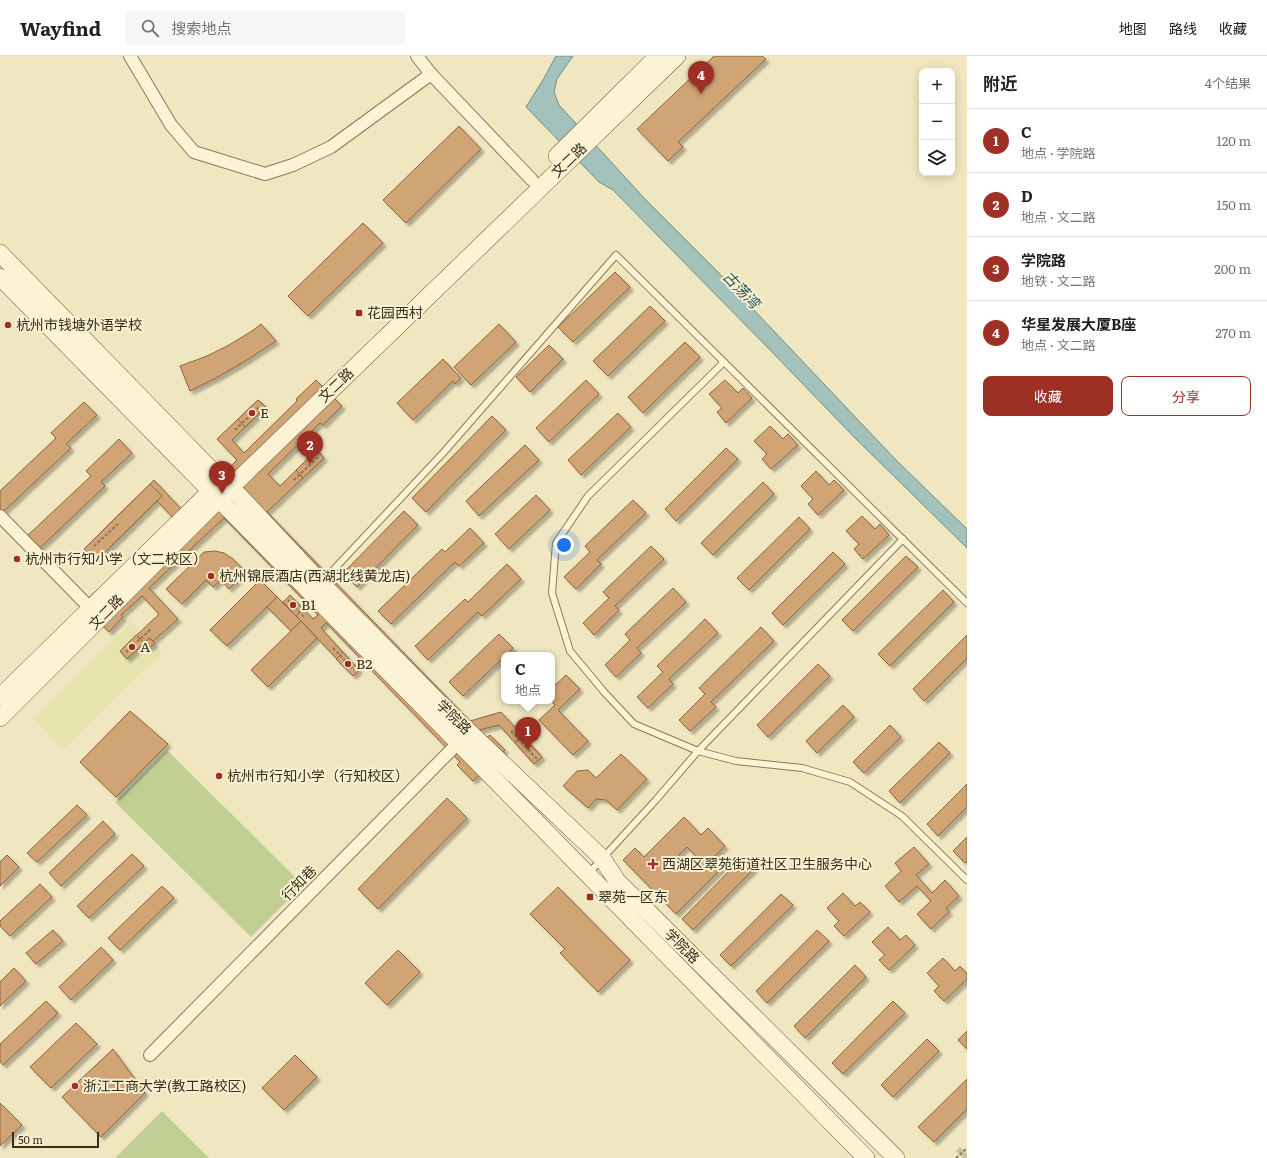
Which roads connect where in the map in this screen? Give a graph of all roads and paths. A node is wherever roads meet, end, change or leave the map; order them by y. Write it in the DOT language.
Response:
graph roads {
  1 [pos="130,56"];
  2 [pos="417,56"];
  3 [pos="658,56"];
  4 [pos="677,56"];
  5 [pos="431,74"];
  6 [pos="590,131"];
  7 [pos="566,155"];
  8 [pos="532,180"];
  9 [pos="0,253"];
  10 [pos="0,277"];
  11 [pos="724,362"];
  12 [pos="259,407"];
  13 [pos="235,430"];
  14 [pos="318,457"];
  15 [pos="294,480"];
  16 [pos="221,489"];
  17 [pos="0,516"];
  18 [pos="118,524"];
  19 [pos="903,539"];
  20 [pos="94,546"];
  21 [pos="321,583"];
  22 [pos="288,600"];
  23 [pos="967,603"];
  24 [pos="91,608"];
  25 [pos="304,617"];
  26 [pos="151,629"];
  27 [pos="333,648"];
  28 [pos="126,652"];
  29 [pos="354,670"];
  30 [pos="0,697"];
  31 [pos="0,718"];
  32 [pos="511,731"];
  33 [pos="463,737"];
  34 [pos="698,751"];
  35 [pos="538,760"];
  36 [pos="602,858"];
  37 [pos="588,874"];
  38 [pos="967,880"];
  39 [pos="150,1055"];
  40 [pos="967,1148"];
  41 [pos="866,1158"];
  42 [pos="896,1158"];
  43 [pos="956,1158"];
  1 -- 5 [label="street"];
  2 -- 5 [label="street"];
  3 -- 6 [label="main road, 文二路"];
  4 -- 6 [label="main road, 文二路"];
  5 -- 8 [label="street"];
  6 -- 7 [label="main road, 文二路"];
  7 -- 8 [label="main road, 文二路"];
  7 -- 16 [label="main road, 文二路"];
  8 -- 16 [label="main road, 文二路"];
  9 -- 16 [label="main road, 学院路"];
  10 -- 16 [label="main road, 学院路"];
  11 -- 19 [label="lane"];
  11 -- 21 [label="lane"];
  11 -- 34 [label="lane"];
  12 -- 13 [label="path"];
  14 -- 15 [label="path"];
  16 -- 21 [label="main road, 学院路"];
  16 -- 24 [label="main road, 文二路"];
  16 -- 31 [label="main road, 文二路"];
  16 -- 33 [label="main road, 学院路"];
  17 -- 24 [label="street"];
  18 -- 20 [label="path"];
  19 -- 23 [label="lane"];
  19 -- 34 [label="lane"];
  21 -- 33 [label="main road, 学院路"];
  22 -- 25 [label="path"];
  24 -- 30 [label="main road, 文二路"];
  26 -- 28 [label="path"];
  27 -- 29 [label="path"];
  32 -- 35 [label="path"];
  33 -- 36 [label="main road, 学院路"];
  33 -- 37 [label="main road, 学院路"];
  33 -- 39 [label="street, 行知巷"];
  34 -- 36 [label="lane"];
  34 -- 38 [label="lane"];
  36 -- 37 [label="lane"];
  36 -- 42 [label="main road, 学院路"];
  37 -- 41 [label="main road, 学院路"];
  40 -- 43 [label="path"];
}
